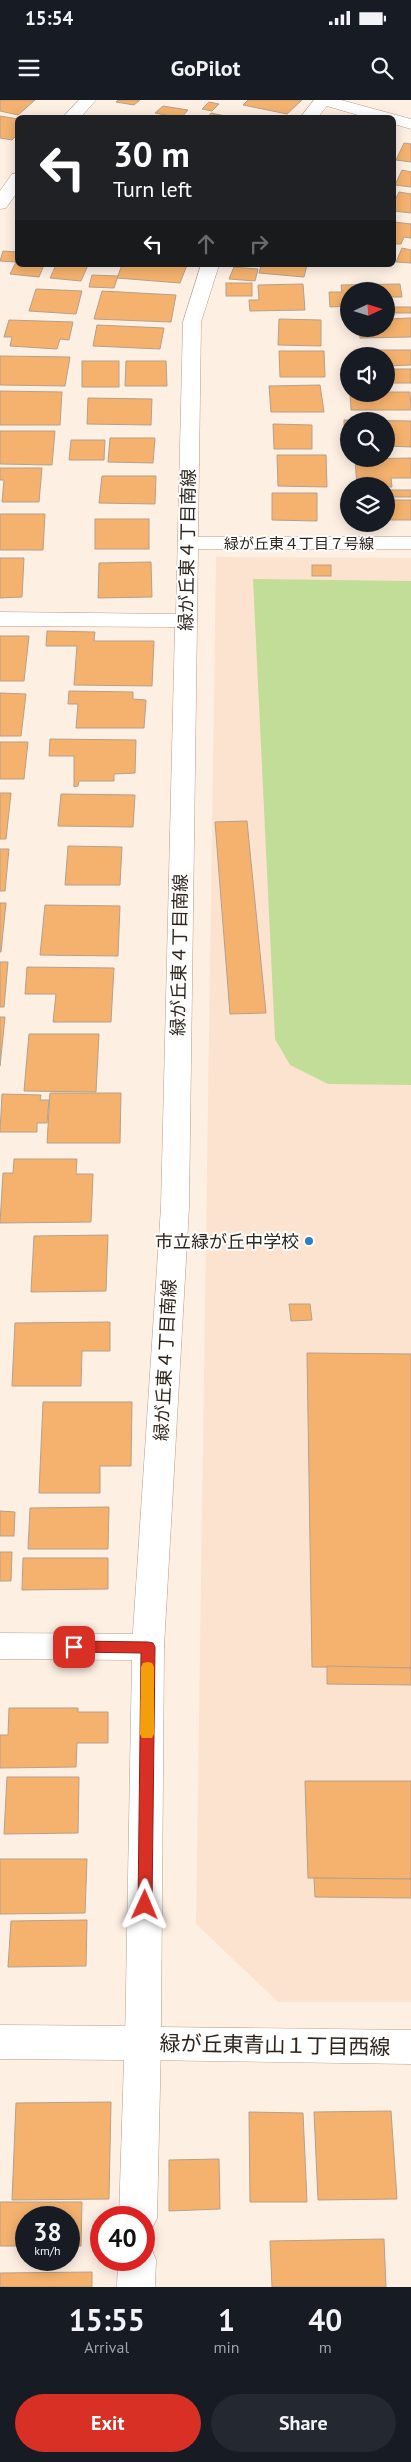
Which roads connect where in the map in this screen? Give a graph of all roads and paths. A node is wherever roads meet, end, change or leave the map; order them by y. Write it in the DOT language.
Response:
graph roads {
  1 [pos="88,100"];
  2 [pos="323,100"];
  3 [pos="73,115"];
  4 [pos="310,115"];
  5 [pos="377,115"];
  6 [pos="396,120"];
  7 [pos="411,124"];
  8 [pos="15,182"];
  9 [pos="0,204"];
  10 [pos="209,267"];
  11 [pos="188,543"];
  12 [pos="411,543"];
  13 [pos="0,619"];
  14 [pos="185,621"];
  15 [pos="0,1646"];
  16 [pos="148,1647"];
  17 [pos="0,2042"];
  18 [pos="144,2043"];
  19 [pos="411,2047"];
  20 [pos="138,2206"];
  21 [pos="137,2271"];
  22 [pos="136,2287"];
  1 -- 3 [label="street"];
  2 -- 4 [label="street"];
  2 -- 5 [label="street"];
  6 -- 7 [label="street"];
  8 -- 9 [label="street"];
  10 -- 11 [label="street, 緑が丘東４丁目南線"];
  11 -- 12 [label="street, 緑が丘東４丁目７号線"];
  11 -- 14 [label="street, 緑が丘東４丁目南線"];
  13 -- 14 [label="street"];
  14 -- 16 [label="street, 緑が丘東４丁目南線"];
  15 -- 16 [label="street"];
  16 -- 18 [label="street, 緑が丘東青山１丁目西線"];
  17 -- 18 [label="street"];
  18 -- 19 [label="street, 緑が丘東青山１丁目西線"];
  18 -- 20 [label="street"];
  21 -- 22 [label="street"];
}
